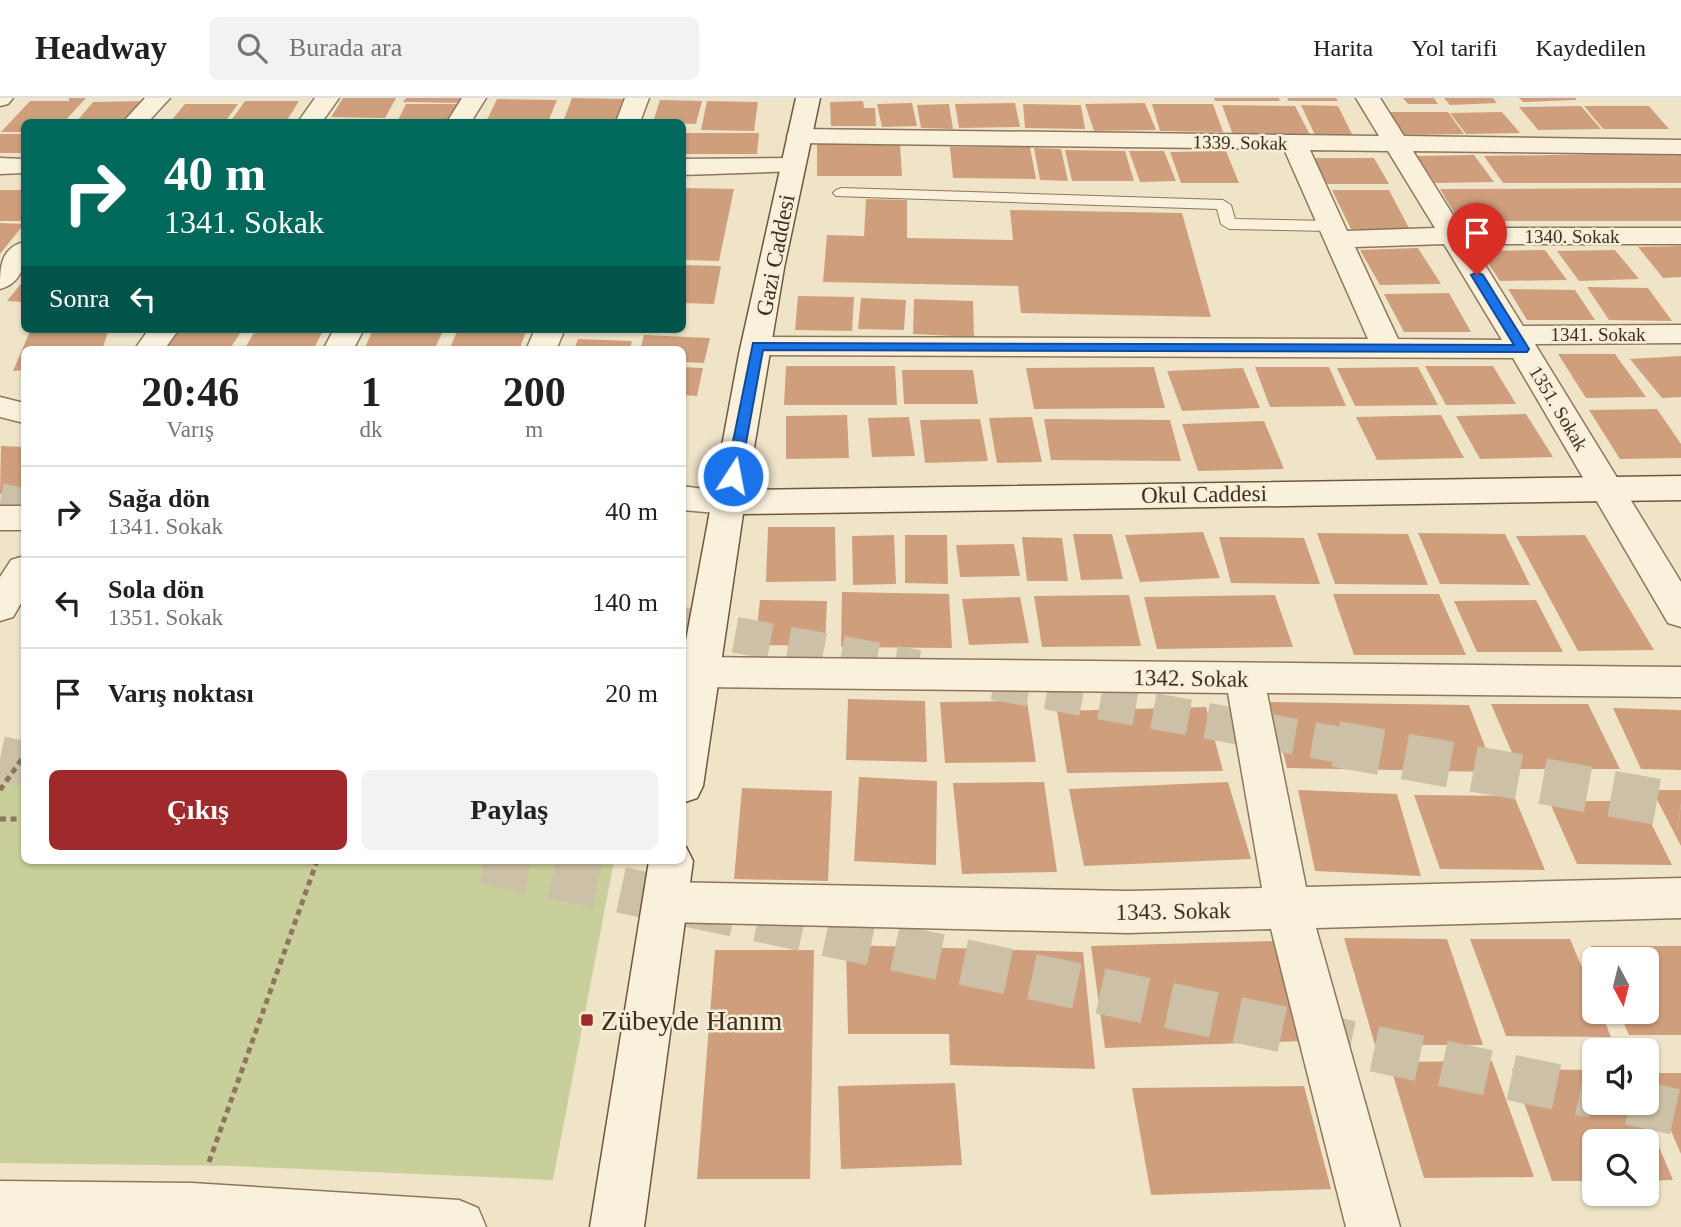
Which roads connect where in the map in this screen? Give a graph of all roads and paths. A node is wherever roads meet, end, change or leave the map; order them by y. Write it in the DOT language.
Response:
graph roads {
  1 [pos="158,98"];
  2 [pos="327,98"];
  3 [pos="474,98"];
  4 [pos="637,98"];
  5 [pos="808,98"];
  6 [pos="1368,98"];
  7 [pos="138,119"];
  8 [pos="312,119"];
  9 [pos="461,119"];
  10 [pos="629,119"];
  11 [pos="799,136"];
  12 [pos="1293,143"];
  13 [pos="1396,144"];
  14 [pos="1681,147"];
  15 [pos="0,166"];
  16 [pos="21,166"];
  17 [pos="792,166"];
  18 [pos="686,167"];
  19 [pos="841,193"];
  20 [pos="1334,232"];
  21 [pos="1452,236"];
  22 [pos="1681,236"];
  23 [pos="21,254"];
  24 [pos="0,280"];
  25 [pos="1681,334"];
  26 [pos="1518,342"];
  27 [pos="757,346"];
  28 [pos="1387,348"];
  29 [pos="0,407"];
  30 [pos="21,412"];
  31 [pos="1607,488"];
  32 [pos="1681,488"];
  33 [pos="686,498"];
  34 [pos="728,502"];
  35 [pos="0,518"];
  36 [pos="21,518"];
  37 [pos="21,574"];
  38 [pos="0,607"];
  39 [pos="1681,613"];
  40 [pos="700,672"];
  41 [pos="1245,678"];
  42 [pos="1681,682"];
  43 [pos="21,760"];
  44 [pos="686,761"];
  45 [pos="0,790"];
  46 [pos="0,818"];
  47 [pos="21,819"];
  48 [pos="316,864"];
  49 [pos="668,881"];
  50 [pos="1681,898"];
  51 [pos="1288,908"];
  52 [pos="0,1207"];
  53 [pos="192,1209"];
  54 [pos="459,1227"];
  55 [pos="617,1227"];
  56 [pos="1373,1227"];
  1 -- 7 [label="street"];
  2 -- 8 [label="street"];
  3 -- 9 [label="street"];
  4 -- 10 [label="street"];
  5 -- 11 [label="street, Gazi Caddesi"];
  6 -- 13 [label="street, 1351. Sokak"];
  11 -- 12 [label="street, 1339. Sokak"];
  11 -- 17 [label="street, Gazi Caddesi"];
  12 -- 13 [label="street, 1339. Sokak"];
  12 -- 20 [label="street"];
  13 -- 14 [label="street, 1339. Sokak"];
  13 -- 21 [label="street, 1351. Sokak"];
  15 -- 16 [label="street"];
  17 -- 18 [label="street"];
  17 -- 27 [label="street, Gazi Caddesi"];
  19 -- 20 [label="lane"];
  20 -- 21 [label="street, 1340. Sokak"];
  20 -- 28 [label="street"];
  21 -- 22 [label="street, 1340. Sokak"];
  21 -- 26 [label="street, 1351. Sokak"];
  23 -- 24 [label="street"];
  25 -- 26 [label="street, 1341. Sokak"];
  26 -- 28 [label="street, 1341. Sokak"];
  26 -- 31 [label="street, 1351. Sokak"];
  27 -- 28 [label="street, 1341. Sokak"];
  27 -- 34 [label="street, Gazi Caddesi"];
  29 -- 30 [label="street"];
  31 -- 32 [label="street, Okul Caddesi"];
  31 -- 34 [label="street, Okul Caddesi"];
  31 -- 39 [label="street, 1351. Sokak"];
  33 -- 34 [label="street, Okul Caddesi"];
  34 -- 40 [label="street, Gazi Caddesi"];
  35 -- 36 [label="street"];
  37 -- 38 [label="street"];
  40 -- 41 [label="street, 1342. Sokak"];
  40 -- 44 [label="street, Gazi Caddesi"];
  41 -- 42 [label="street, 1342. Sokak"];
  41 -- 51 [label="street"];
  43 -- 45 [label="path"];
  46 -- 47 [label="path"];
  48 -- 53 [label="path"];
  49 -- 51 [label="street, 1343. Sokak"];
  49 -- 55 [label="street"];
  50 -- 51 [label="street, 1343. Sokak"];
  51 -- 56 [label="street"];
  52 -- 53 [label="street"];
  53 -- 54 [label="street"];
}
